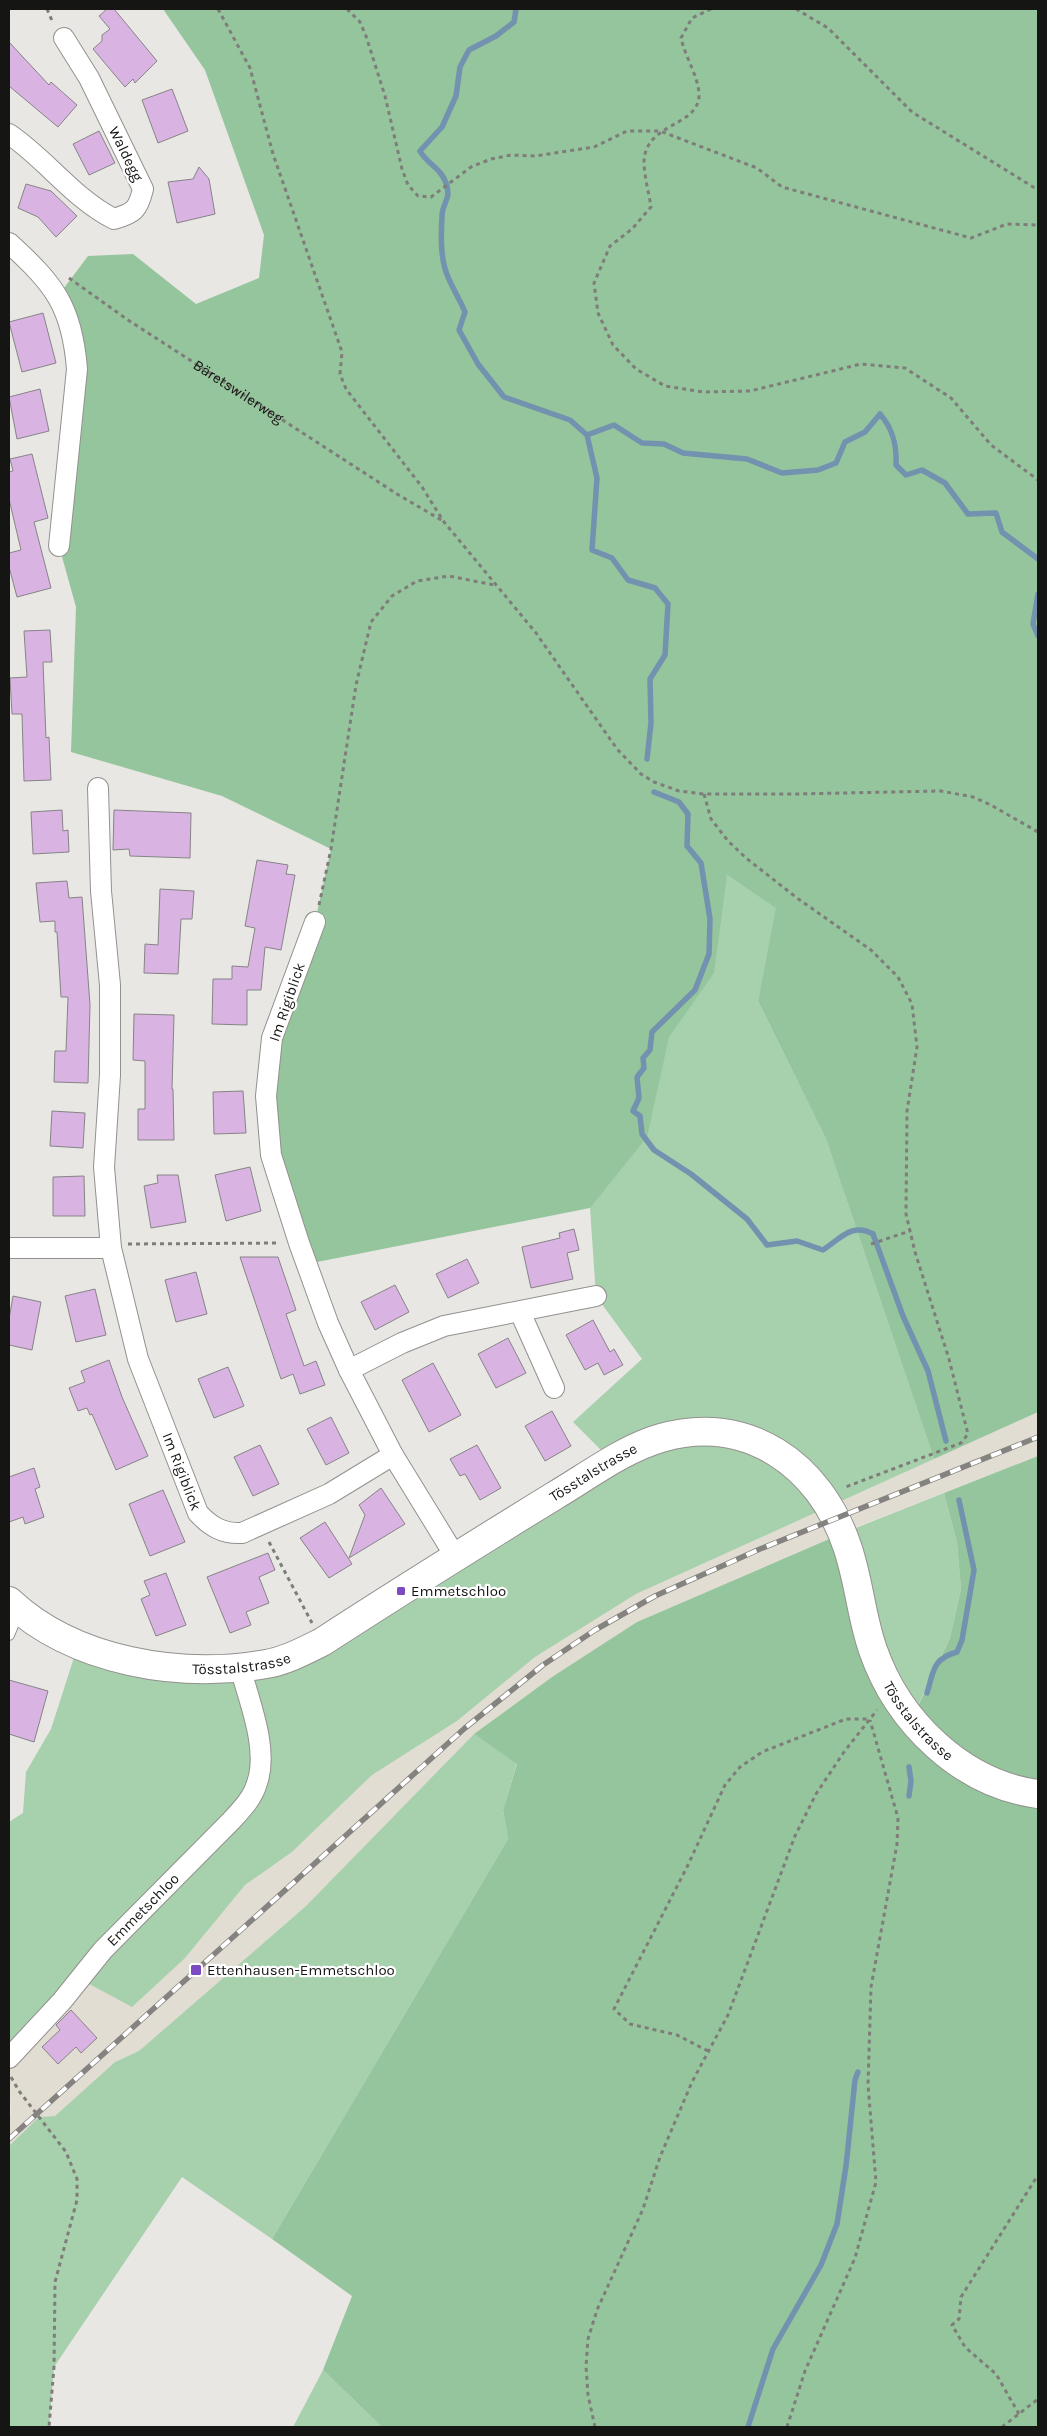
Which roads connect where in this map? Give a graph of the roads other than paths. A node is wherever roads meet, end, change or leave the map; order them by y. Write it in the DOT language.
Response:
graph roads {
  1 [pos="64,38"];
  2 [pos="9,134"];
  3 [pos="9,243"];
  4 [pos="60,546"];
  5 [pos="98,788"];
  6 [pos="315,922"];
  7 [pos="9,1248"];
  8 [pos="111,1248"];
  9 [pos="596,1296"];
  10 [pos="520,1312"];
  11 [pos="349,1370"];
  12 [pos="554,1388"];
  13 [pos="393,1455"];
  14 [pos="455,1556"];
  15 [pos="14,1606"];
  16 [pos="9,1635"];
  17 [pos="240,1666"];
  18 [pos="1038,1794"];
  19 [pos="9,2058"];
  1 -- 2 [label="street, Waldegg"];
  3 -- 4 [label="street"];
  5 -- 8 [label="street, Im Rigiblick"];
  6 -- 11 [label="street, Im Rigiblick"];
  7 -- 8 [label="street"];
  8 -- 13 [label="street, Im Rigiblick"];
  9 -- 10 [label="street"];
  10 -- 11 [label="street"];
  10 -- 12 [label="street"];
  11 -- 13 [label="street, Im Rigiblick"];
  13 -- 14 [label="street, Im Rigiblick"];
  14 -- 17 [label="main road, Tösstalstrasse"];
  14 -- 18 [label="main road, Tösstalstrasse"];
  15 -- 16 [label="lane"];
  15 -- 17 [label="main road, Tösstalstrasse"];
  17 -- 19 [label="street, Emmetschloo"];
}
